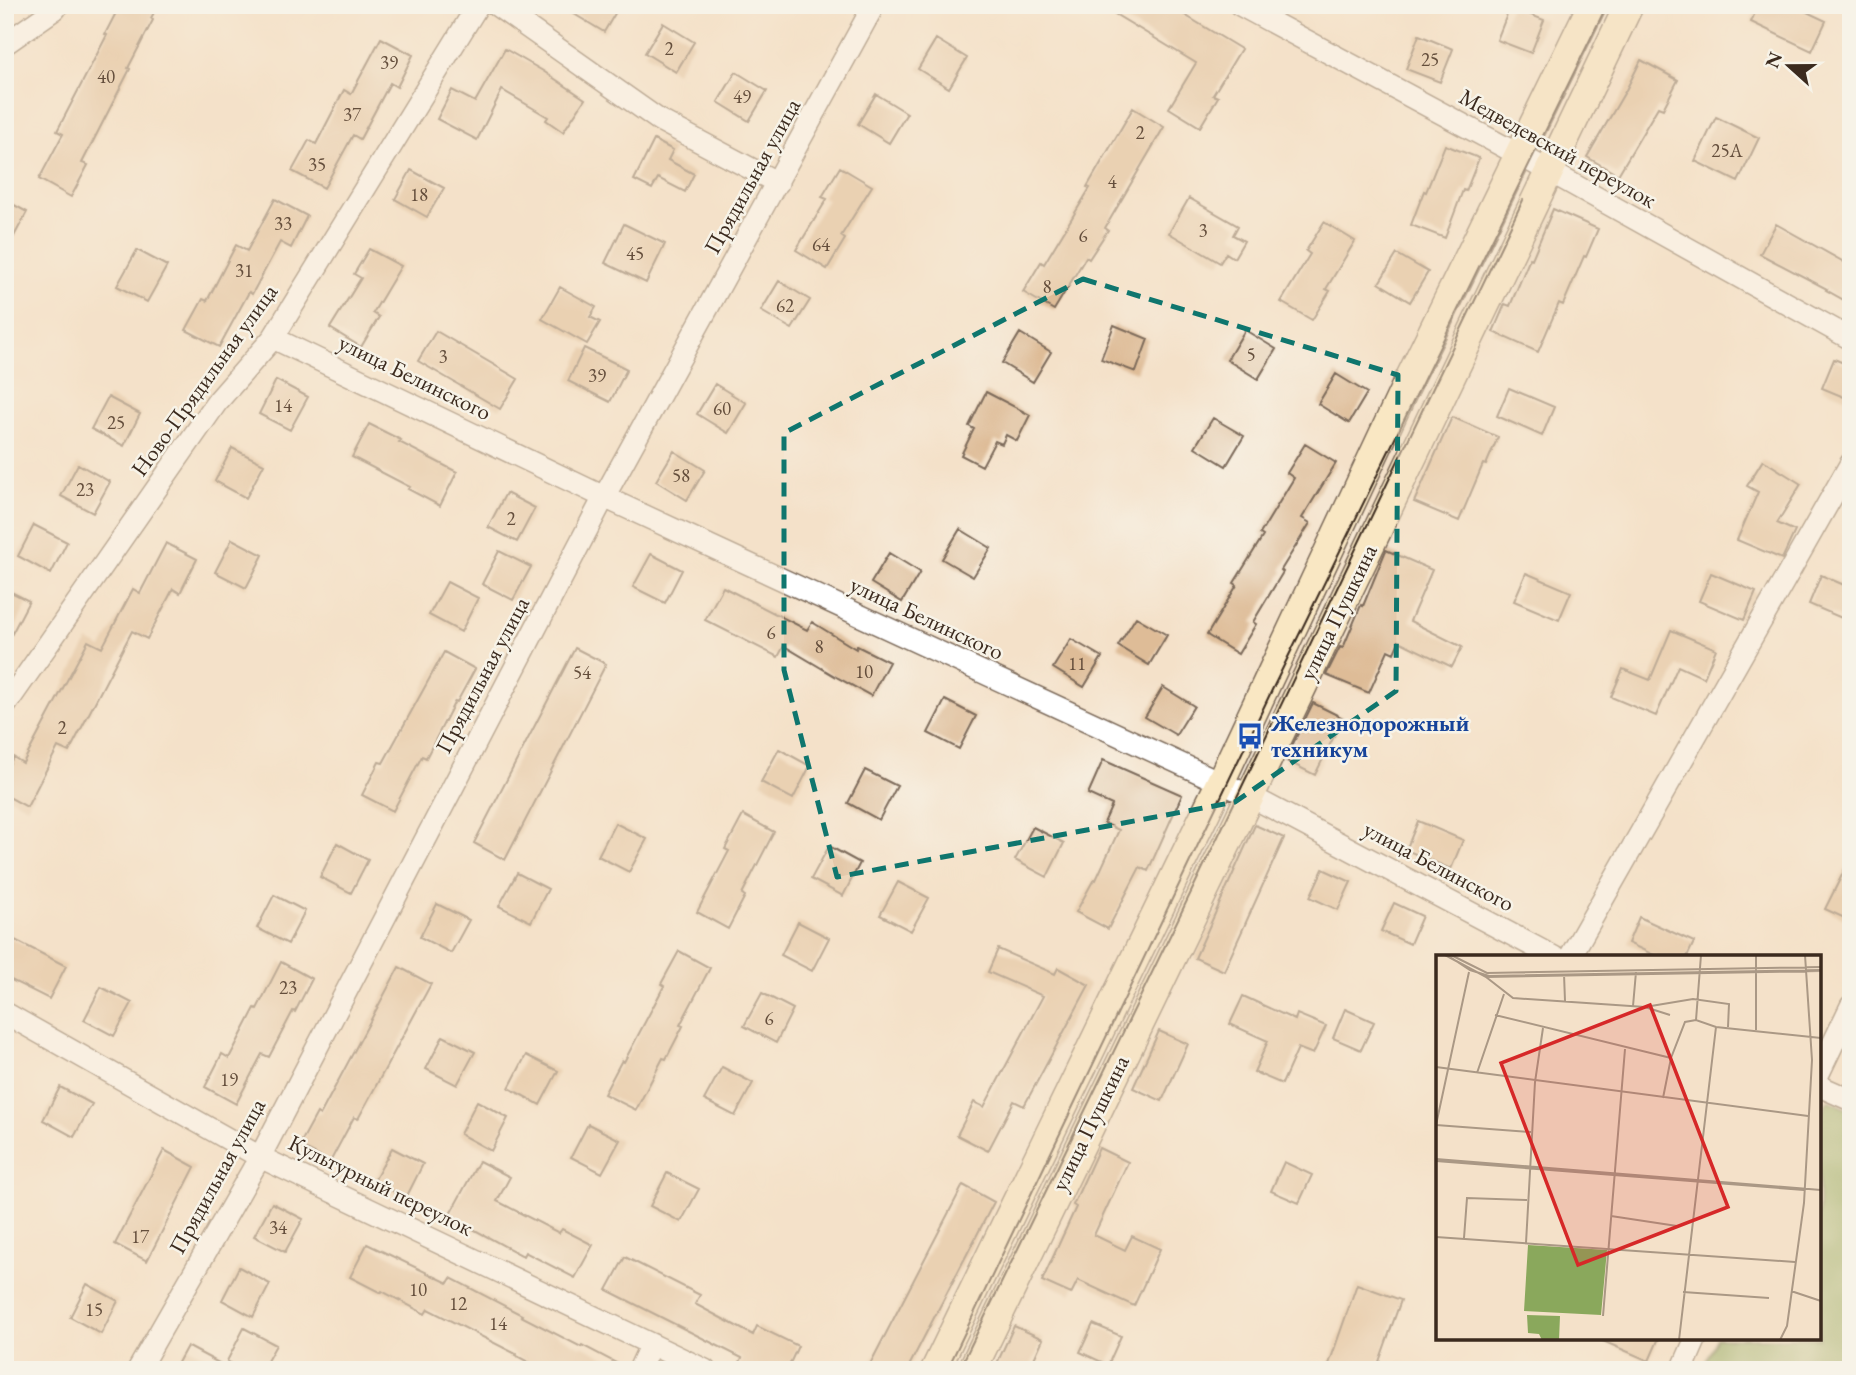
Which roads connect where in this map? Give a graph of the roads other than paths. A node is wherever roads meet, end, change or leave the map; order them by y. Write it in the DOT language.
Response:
graph roads {
  1 [pos="58,5"];
  2 [pos="478,5"];
  3 [pos="496,5"];
  4 [pos="874,5"];
  5 [pos="1240,5"];
  6 [pos="1592,5"];
  7 [pos="1629,5"];
  8 [pos="5,44"];
  9 [pos="1518,155"];
  10 [pos="1549,172"];
  11 [pos="778,183"];
  12 [pos="273,338"];
  13 [pos="1851,339"];
  14 [pos="1851,463"];
  15 [pos="604,497"];
  16 [pos="5,706"];
  17 [pos="1220,783"];
  18 [pos="1250,796"];
  19 [pos="1550,955"];
  20 [pos="1571,955"];
  21 [pos="1851,1006"];
  22 [pos="5,1013"];
  23 [pos="1821,1069"];
  24 [pos="1821,1087"];
  25 [pos="1851,1100"];
  26 [pos="260,1157"];
  27 [pos="1695,1340"];
  28 [pos="651,1344"];
  29 [pos="138,1370"];
  30 [pos="639,1370"];
  31 [pos="705,1370"];
  32 [pos="935,1370"];
  33 [pos="972,1370"];
  34 [pos="1682,1370"];
  1 -- 8 [label="street"];
  2 -- 12 [label="street, Ново-Прядильная улица"];
  3 -- 11 [label="street"];
  4 -- 11 [label="street, Прядильная улица"];
  5 -- 9 [label="street, Медведевский переулок"];
  6 -- 9 [label="main road, улица Пушкина"];
  7 -- 10 [label="main road, улица Пушкина"];
  9 -- 10 [label="street, Медведевский переулок"];
  9 -- 17 [label="main road, улица Пушкина"];
  10 -- 13 [label="street, Медведевский переулок"];
  10 -- 18 [label="main road, улица Пушкина"];
  11 -- 15 [label="street, Прядильная улица"];
  12 -- 15 [label="street, улица Белинского"];
  12 -- 16 [label="street, Ново-Прядильная улица"];
  14 -- 20 [label="street"];
  15 -- 17 [label="street, улица Белинского"];
  15 -- 26 [label="street, Прядильная улица"];
  17 -- 18 [label="street, улица Белинского"];
  17 -- 32 [label="main road, улица Пушкина"];
  18 -- 19 [label="street, улица Белинского"];
  18 -- 33 [label="main road, улица Пушкина"];
  21 -- 23 [label="street"];
  22 -- 26 [label="street, Культурный переулок"];
  24 -- 25 [label="street"];
  26 -- 28 [label="street, Культурный переулок"];
  26 -- 29 [label="street, Прядильная улица"];
  27 -- 34 [label="street"];
  28 -- 30 [label="street"];
  28 -- 31 [label="street, Культурный переулок"];
}
